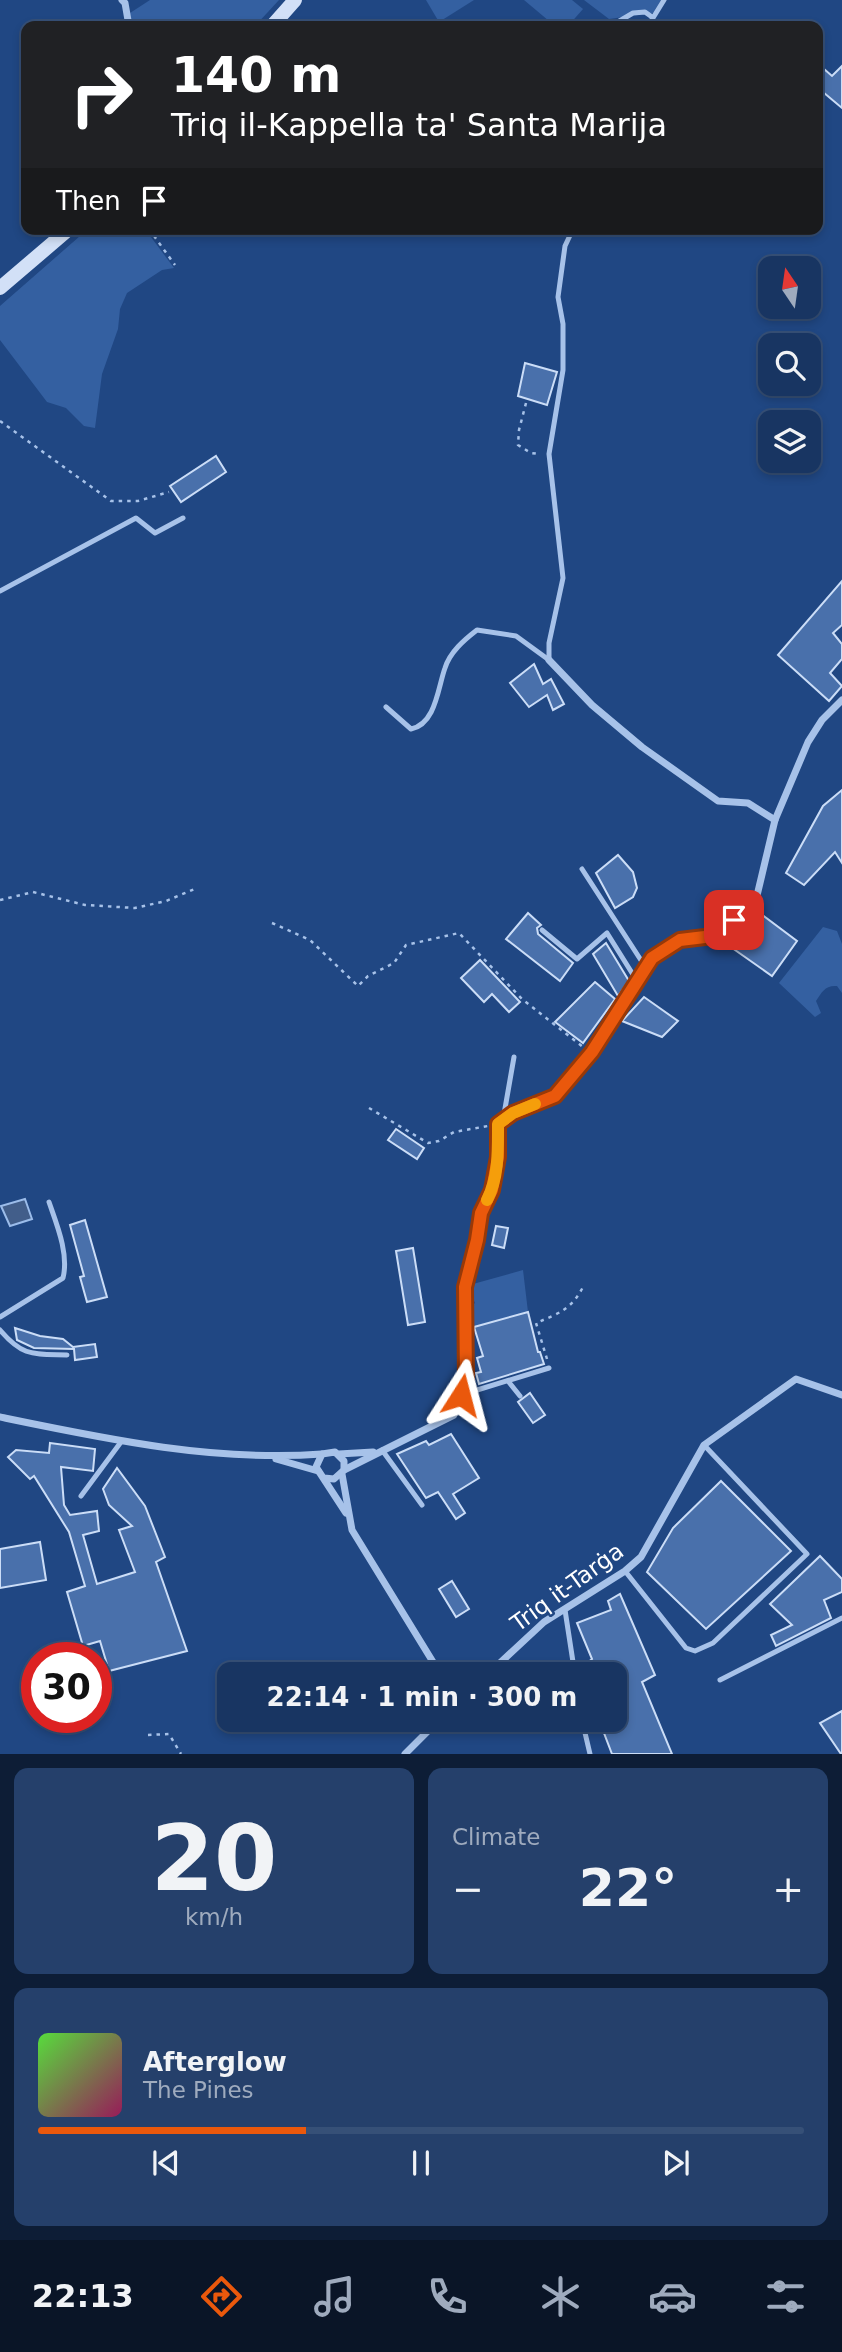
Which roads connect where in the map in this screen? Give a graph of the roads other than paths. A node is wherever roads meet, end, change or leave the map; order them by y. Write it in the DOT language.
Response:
graph roads {
  1 [pos="122,0"];
  2 [pos="295,0"];
  3 [pos="664,0"];
  4 [pos="652,17"];
  5 [pos="129,21"];
  6 [pos="276,21"];
  7 [pos="619,21"];
  8 [pos="650,21"];
  9 [pos="62,235"];
  10 [pos="570,235"];
  11 [pos="0,288"];
  12 [pos="183,518"];
  13 [pos="0,591"];
  14 [pos="550,660"];
  15 [pos="842,700"];
  16 [pos="386,707"];
  17 [pos="775,820"];
  18 [pos="582,869"];
  19 [pos="542,930"];
  20 [pos="646,968"];
  21 [pos="637,981"];
  22 [pos="514,1058"];
  23 [pos="500,1123"];
  24 [pos="49,1202"];
  25 [pos="0,1317"];
  26 [pos="0,1329"];
  27 [pos="67,1354"];
  28 [pos="549,1368"];
  29 [pos="508,1381"];
  30 [pos="461,1395"];
  31 [pos="842,1395"];
  32 [pos="520,1396"];
  33 [pos="0,1417"];
  34 [pos="121,1442"];
  35 [pos="704,1445"];
  36 [pos="379,1451"];
  37 [pos="322,1454"];
  38 [pos="339,1454"];
  39 [pos="272,1458"];
  40 [pos="318,1471"];
  41 [pos="343,1472"];
  42 [pos="324,1478"];
  43 [pos="82,1496"];
  44 [pos="422,1505"];
  45 [pos="348,1516"];
  46 [pos="625,1571"];
  47 [pos="565,1610"];
  48 [pos="842,1618"];
  49 [pos="433,1662"];
  50 [pos="501,1662"];
  51 [pos="573,1662"];
  52 [pos="720,1680"];
  53 [pos="427,1732"];
  54 [pos="585,1732"];
  55 [pos="405,1754"];
  56 [pos="590,1754"];
  1 -- 5 [label="street"];
  2 -- 6 [label="main road"];
  3 -- 4 [label="lane"];
  4 -- 7 [label="lane"];
  4 -- 8 [label="lane"];
  9 -- 11 [label="main road"];
  10 -- 14 [label="lane"];
  12 -- 13 [label="lane"];
  14 -- 16 [label="lane"];
  14 -- 17 [label="street"];
  15 -- 17 [label="street"];
  17 -- 20 [label="street"];
  18 -- 20 [label="lane"];
  19 -- 21 [label="lane"];
  20 -- 21 [label="street"];
  21 -- 23 [label="street"];
  22 -- 23 [label="lane"];
  23 -- 30 [label="street"];
  24 -- 25 [label="lane"];
  26 -- 27 [label="lane"];
  28 -- 29 [label="lane"];
  29 -- 30 [label="lane"];
  29 -- 32 [label="lane"];
  30 -- 36 [label="street"];
  31 -- 35 [label="street, Triq it-Tarġa"];
  33 -- 34 [label="street"];
  34 -- 39 [label="street"];
  34 -- 43 [label="lane"];
  35 -- 46 [label="street, Triq it-Tarġa"];
  35 -- 46 [label="lane"];
  36 -- 38 [label="street"];
  36 -- 41 [label="street"];
  36 -- 44 [label="lane"];
  37 -- 38 [label="street"];
  37 -- 39 [label="street"];
  37 -- 40 [label="street"];
  38 -- 41 [label="street"];
  39 -- 40 [label="street"];
  40 -- 42 [label="street"];
  41 -- 42 [label="street"];
  41 -- 45 [label="street"];
  42 -- 45 [label="street"];
  45 -- 49 [label="street"];
  46 -- 47 [label="street, Triq it-Tarġa"];
  47 -- 50 [label="street, Triq it-Tarġa"];
  47 -- 51 [label="lane"];
  48 -- 52 [label="lane"];
  53 -- 55 [label="street"];
  54 -- 56 [label="lane"];
}
